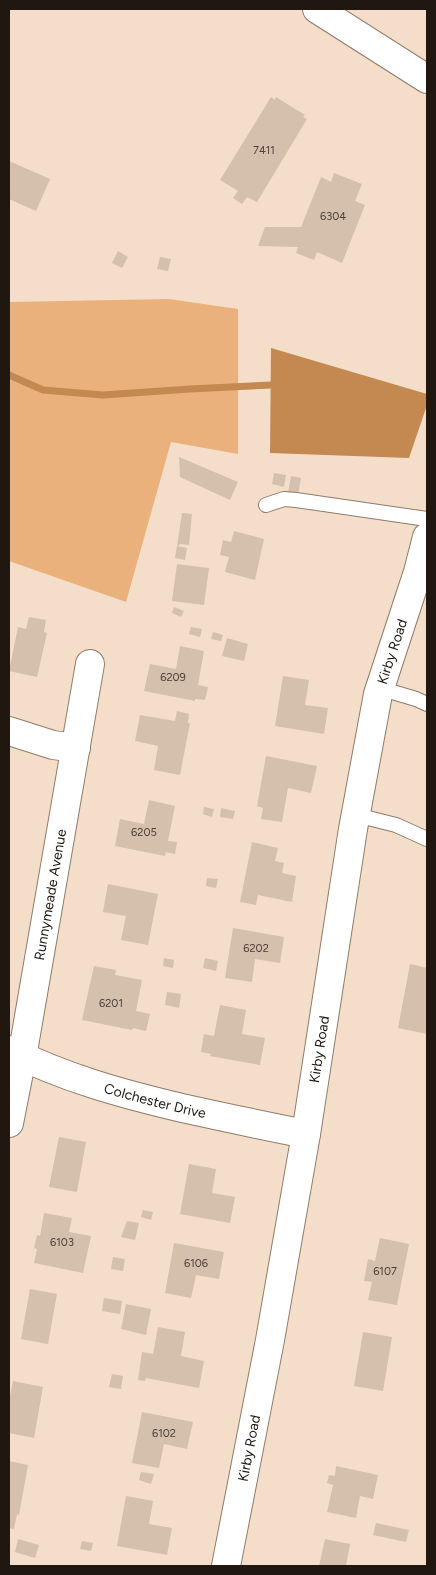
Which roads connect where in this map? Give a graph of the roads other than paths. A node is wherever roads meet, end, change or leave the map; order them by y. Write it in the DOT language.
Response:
graph roads {
  1 [pos="317,9"];
  2 [pos="427,79"];
  3 [pos="266,505"];
  4 [pos="427,519"];
  5 [pos="427,537"];
  6 [pos="90,664"];
  7 [pos="379,688"];
  8 [pos="427,704"];
  9 [pos="9,731"];
  10 [pos="76,748"];
  11 [pos="356,814"];
  12 [pos="427,839"];
  13 [pos="16,1054"];
  14 [pos="9,1123"];
  15 [pos="306,1134"];
  16 [pos="226,1566"];
  1 -- 2 [label="main road"];
  3 -- 4 [label="lane"];
  5 -- 7 [label="main road, Kirby Road"];
  6 -- 10 [label="main road, Runnymeade Avenue"];
  7 -- 8 [label="lane"];
  7 -- 11 [label="main road, Kirby Road"];
  9 -- 10 [label="main road"];
  10 -- 13 [label="main road, Runnymeade Avenue"];
  11 -- 12 [label="lane"];
  11 -- 15 [label="main road, Kirby Road"];
  13 -- 14 [label="main road, Runnymeade Avenue"];
  13 -- 15 [label="main road, Colchester Drive"];
  15 -- 16 [label="main road, Kirby Road"];
}
